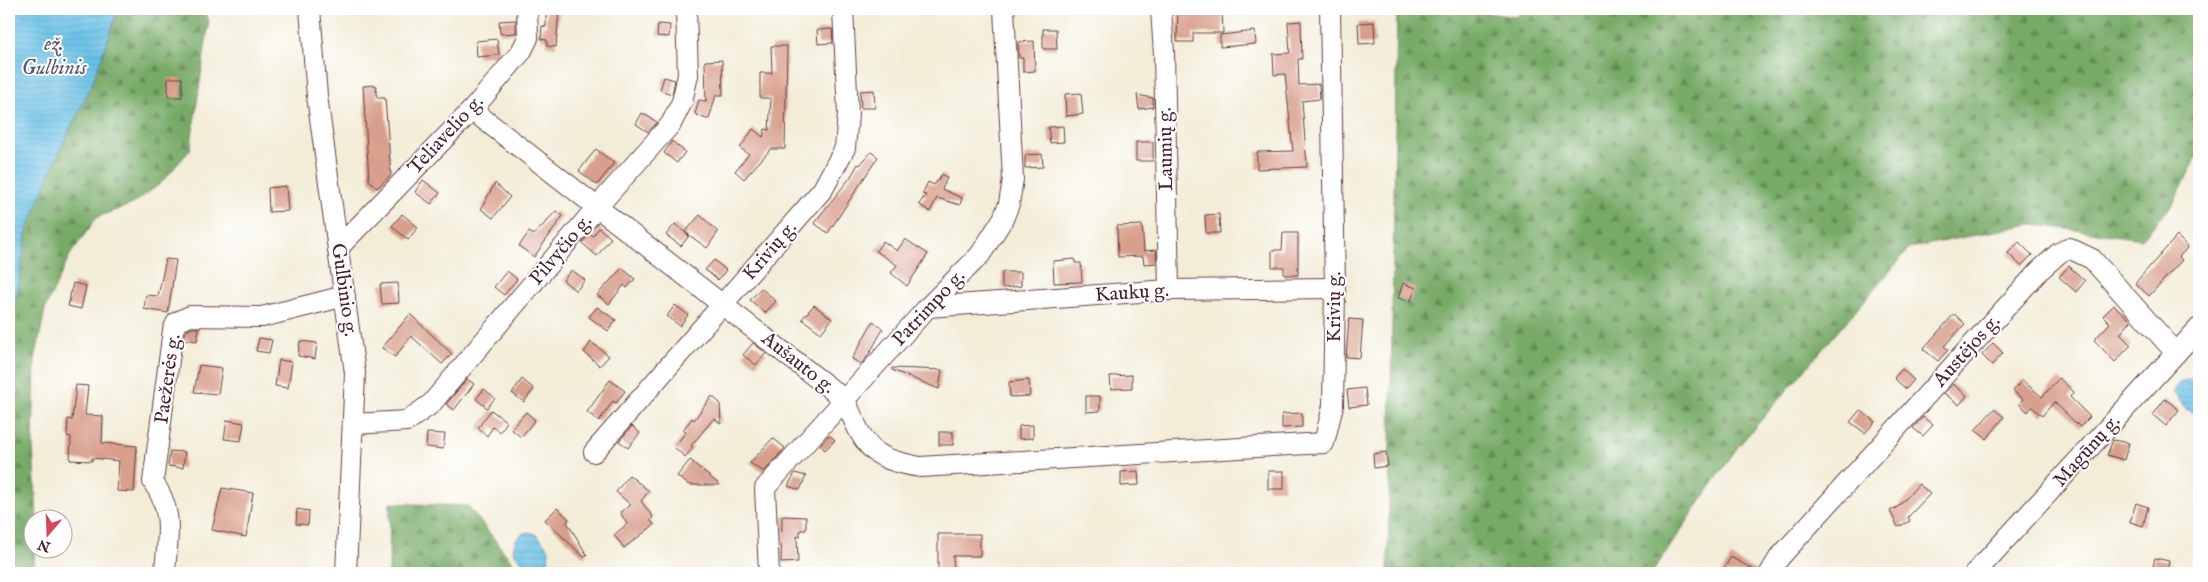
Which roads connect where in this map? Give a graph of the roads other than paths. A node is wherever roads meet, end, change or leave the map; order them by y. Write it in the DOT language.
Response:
graph roads {
  1 [pos="310,9"];
  2 [pos="527,9"];
  3 [pos="686,9"];
  4 [pos="843,9"];
  5 [pos="1004,9"];
  6 [pos="1161,9"];
  7 [pos="1330,9"];
  8 [pos="472,110"];
  9 [pos="597,207"];
  10 [pos="338,248"];
  11 [pos="1335,288"];
  12 [pos="1169,290"];
  13 [pos="345,296"];
  14 [pos="723,303"];
  15 [pos="928,307"];
  16 [pos="2199,328"];
  17 [pos="2176,354"];
  18 [pos="845,400"];
  19 [pos="353,424"];
  20 [pos="594,452"];
  21 [pos="1164,452"];
  22 [pos="165,573"];
  23 [pos="346,573"];
  24 [pos="769,573"];
  25 [pos="1770,573"];
  26 [pos="1975,573"];
  1 -- 10 [label="street, Gulbinio g."];
  2 -- 8 [label="street, Teliavelio g."];
  3 -- 9 [label="street, Pilvyčio g."];
  4 -- 14 [label="street, Krivių g."];
  5 -- 15 [label="street, Patrimpo g."];
  6 -- 12 [label="street, Laumių g."];
  7 -- 11 [label="street, Krivių g."];
  8 -- 9 [label="street, Aušauto g."];
  8 -- 10 [label="street, Teliavelio g."];
  9 -- 14 [label="street, Aušauto g."];
  9 -- 19 [label="street, Pilvyčio g."];
  10 -- 13 [label="street, Gulbinio g."];
  11 -- 12 [label="street, Kaukų g."];
  11 -- 21 [label="street, Krivių g."];
  12 -- 15 [label="street, Kaukų g."];
  13 -- 19 [label="street, Gulbinio g."];
  13 -- 22 [label="street, Paežerės g."];
  14 -- 18 [label="street, Aušauto g."];
  14 -- 20 [label="street, Krivių g."];
  15 -- 18 [label="street, Patrimpo g."];
  16 -- 17 [label="street, Magūnų g."];
  17 -- 25 [label="street, Austėjos g."];
  17 -- 26 [label="street, Magūnų g."];
  18 -- 21 [label="street, Aušauto g."];
  18 -- 24 [label="street, Patrimpo g."];
  19 -- 23 [label="street, Gulbinio g."];
}
